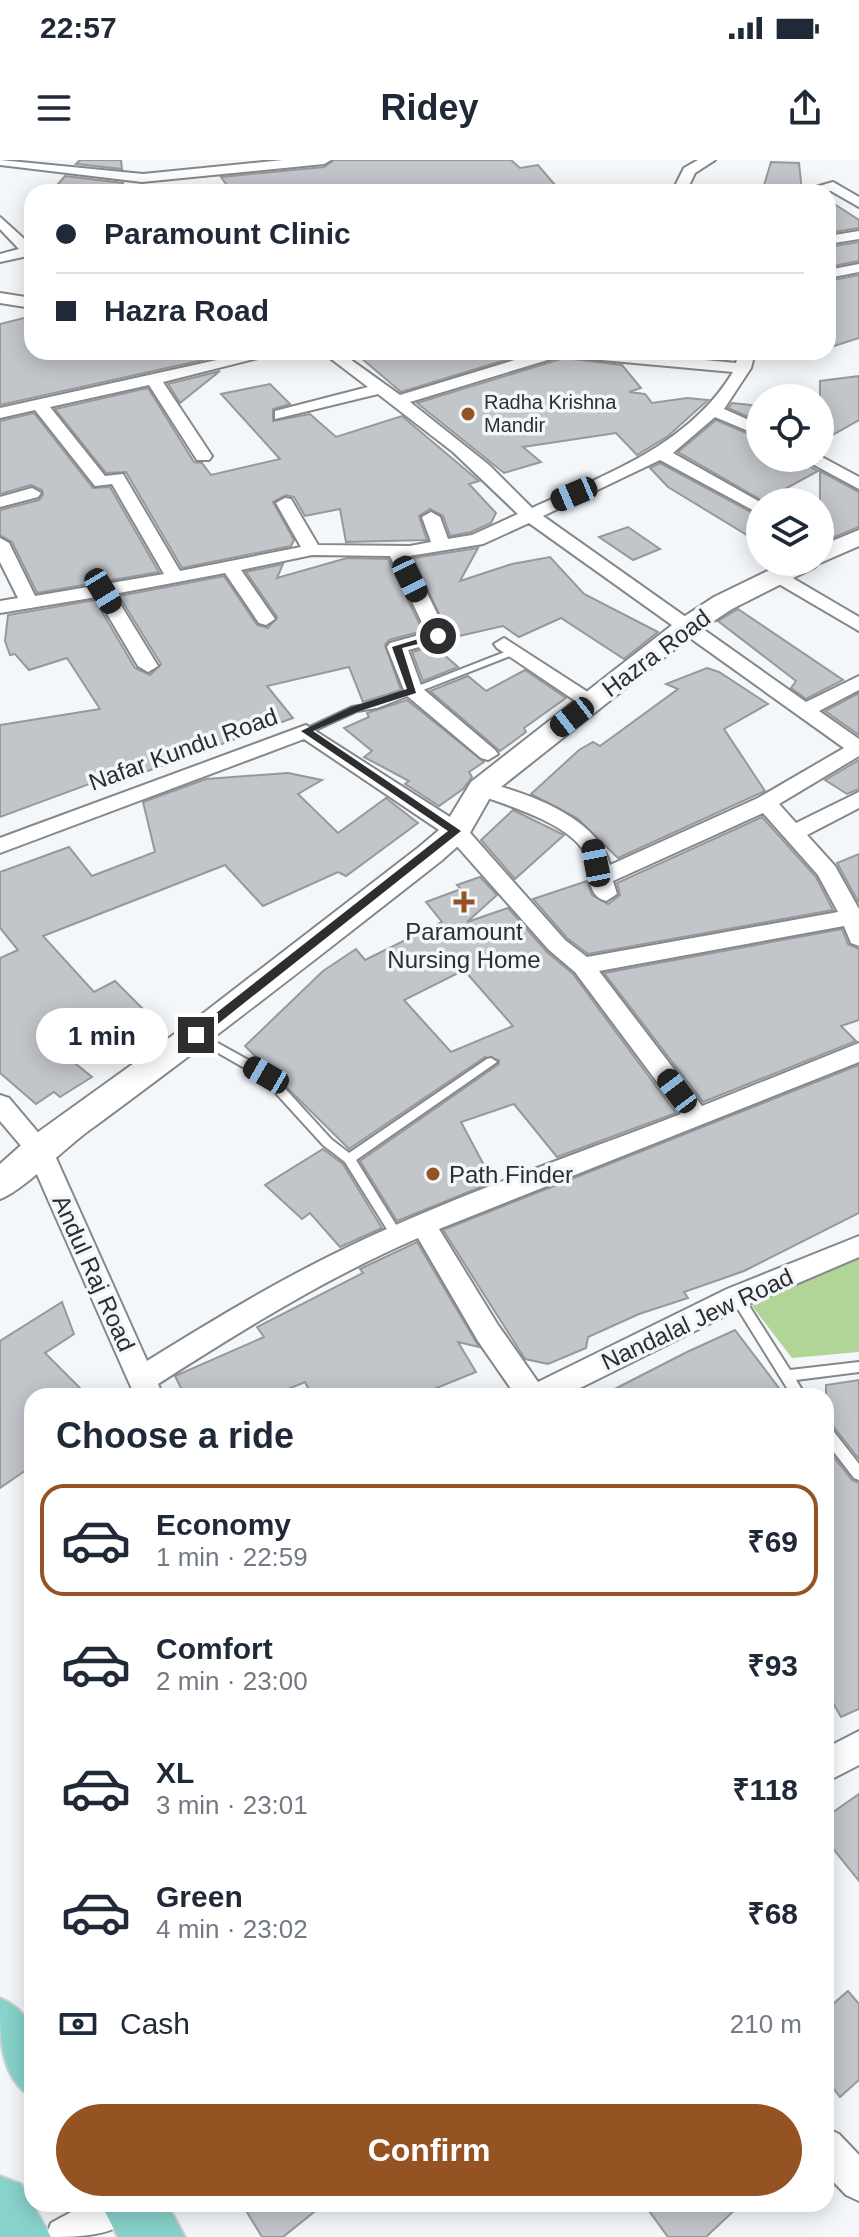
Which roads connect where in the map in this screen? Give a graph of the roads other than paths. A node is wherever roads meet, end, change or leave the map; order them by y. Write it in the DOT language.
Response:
graph roads {
  1 [pos="140,160"];
  2 [pos="324,160"];
  3 [pos="708,160"];
  4 [pos="0,161"];
  5 [pos="278,163"];
  6 [pos="140,177"];
  7 [pos="146,184"];
  8 [pos="683,184"];
  9 [pos="836,188"];
  10 [pos="859,203"];
  11 [pos="0,221"];
  12 [pos="859,235"];
  13 [pos="836,239"];
  14 [pos="24,245"];
  15 [pos="24,252"];
  16 [pos="0,258"];
  17 [pos="859,268"];
  18 [pos="836,273"];
  19 [pos="836,273"];
  20 [pos="859,281"];
  21 [pos="0,298"];
  22 [pos="24,302"];
  23 [pos="238,360"];
  24 [pos="341,360"];
  25 [pos="532,360"];
  26 [pos="745,360"];
  27 [pos="153,379"];
  28 [pos="380,389"];
  29 [pos="397,401"];
  30 [pos="38,403"];
  31 [pos="713,410"];
  32 [pos="0,413"];
  33 [pos="281,415"];
  34 [pos="746,425"];
  35 [pos="661,453"];
  36 [pos="203,456"];
  37 [pos="834,471"];
  38 [pos="859,484"];
  39 [pos="32,493"];
  40 [pos="746,501"];
  41 [pos="0,502"];
  42 [pos="285,503"];
  43 [pos="528,514"];
  44 [pos="431,517"];
  45 [pos="859,537"];
  46 [pos="0,543"];
  47 [pos="834,547"];
  48 [pos="442,548"];
  49 [pos="312,550"];
  50 [pos="397,551"];
  51 [pos="229,566"];
  52 [pos="775,576"];
  53 [pos="824,576"];
  54 [pos="175,578"];
  55 [pos="103,591"];
  56 [pos="30,604"];
  57 [pos="0,607"];
  58 [pos="266,619"];
  59 [pos="859,625"];
  60 [pos="685,628"];
  61 [pos="510,648"];
  62 [pos="148,666"];
  63 [pos="859,682"];
  64 [pos="413,691"];
  65 [pos="590,702"];
  66 [pos="807,710"];
  67 [pos="306,731"];
  68 [pos="858,749"];
  69 [pos="488,754"];
  70 [pos="481,788"];
  71 [pos="859,799"];
  72 [pos="766,803"];
  73 [pos="456,831"];
  74 [pos="794,833"];
  75 [pos="0,846"];
  76 [pos="857,932"];
  77 [pos="583,966"];
  78 [pos="196,1035"];
  79 [pos="859,1052"];
  80 [pos="491,1062"];
  81 [pos="0,1104"];
  82 [pos="696,1116"];
  83 [pos="39,1149"];
  84 [pos="349,1159"];
  85 [pos="0,1185"];
  86 [pos="423,1224"];
  87 [pos="397,1236"];
  88 [pos="859,1246"];
  89 [pos="737,1297"];
  90 [pos="859,1367"];
  91 [pos="785,1376"];
  92 [pos="146,1388"];
  93 [pos="529,1388"];
  94 [pos="551,1388"];
  95 [pos="793,1388"];
  96 [pos="834,1442"];
  97 [pos="859,1474"];
  98 [pos="859,1747"];
  99 [pos="834,1761"];
  100 [pos="0,2026"];
  101 [pos="24,2058"];
  102 [pos="834,2155"];
  103 [pos="859,2182"];
  104 [pos="0,2205"];
  105 [pos="109,2212"];
  106 [pos="136,2212"];
  107 [pos="21,2237"];
  108 [pos="65,2237"];
  109 [pos="155,2237"];
  1 -- 6 [label="street"];
  2 -- 5 [label="street"];
  3 -- 8 [label="street"];
  4 -- 6 [label="street"];
  5 -- 6 [label="street"];
  6 -- 7 [label="street"];
  9 -- 10 [label="street"];
  11 -- 14 [label="street"];
  12 -- 13 [label="street"];
  15 -- 16 [label="street"];
  17 -- 18 [label="street"];
  19 -- 20 [label="street"];
  21 -- 22 [label="street"];
  23 -- 27 [label="street"];
  24 -- 28 [label="street"];
  25 -- 29 [label="street"];
  26 -- 31 [label="street"];
  27 -- 30 [label="street"];
  27 -- 36 [label="street"];
  28 -- 29 [label="street"];
  28 -- 33 [label="street"];
  29 -- 43 [label="street"];
  30 -- 32 [label="street"];
  30 -- 54 [label="street"];
  31 -- 34 [label="street"];
  31 -- 35 [label="street"];
  35 -- 40 [label="street"];
  35 -- 43 [label="street"];
  37 -- 38 [label="street"];
  39 -- 41 [label="street"];
  42 -- 49 [label="street"];
  43 -- 48 [label="street"];
  43 -- 60 [label="street"];
  44 -- 48 [label="street"];
  45 -- 47 [label="main road, Hazra Road"];
  46 -- 56 [label="street"];
  48 -- 50 [label="street"];
  49 -- 50 [label="street"];
  49 -- 51 [label="street"];
  50 -- 64 [label="street"];
  51 -- 54 [label="street"];
  51 -- 58 [label="street"];
  52 -- 60 [label="main road, Hazra Road"];
  53 -- 59 [label="street"];
  54 -- 55 [label="street"];
  55 -- 56 [label="street"];
  55 -- 62 [label="street"];
  56 -- 57 [label="street"];
  60 -- 65 [label="main road, Hazra Road"];
  60 -- 66 [label="street"];
  61 -- 64 [label="lane"];
  61 -- 65 [label="street"];
  63 -- 66 [label="street"];
  64 -- 67 [label="lane"];
  64 -- 69 [label="street"];
  65 -- 70 [label="main road, Hazra Road"];
  66 -- 68 [label="street"];
  67 -- 73 [label="street, Nafar Kundu Road"];
  67 -- 75 [label="street, Nafar Kundu Road"];
  68 -- 72 [label="street"];
  70 -- 72 [label="street"];
  70 -- 73 [label="main road, Hazra Road"];
  71 -- 74 [label="street"];
  72 -- 74 [label="street"];
  73 -- 77 [label="street, Nafar Kundu Road"];
  73 -- 78 [label="main road, Hazra Road"];
  74 -- 76 [label="street"];
  76 -- 77 [label="street"];
  77 -- 82 [label="street, Nafar Kundu Road"];
  78 -- 83 [label="main road, Hazra Road"];
  78 -- 84 [label="lane"];
  79 -- 82 [label="street"];
  80 -- 84 [label="lane"];
  81 -- 83 [label="street, Andul Raj Road"];
  82 -- 86 [label="street"];
  83 -- 85 [label="main road, Hazra Road"];
  83 -- 92 [label="street, Andul Raj Road"];
  84 -- 87 [label="lane"];
  86 -- 87 [label="street"];
  86 -- 93 [label="street"];
  87 -- 92 [label="street"];
  88 -- 89 [label="street, Nandalal Jew Road"];
  89 -- 91 [label="lane"];
  89 -- 94 [label="street, Nandalal Jew Road"];
  90 -- 91 [label="lane"];
  91 -- 95 [label="lane"];
  96 -- 97 [label="lane"];
  98 -- 99 [label="street"];
  100 -- 101 [label="main road"];
  102 -- 103 [label="street"];
  104 -- 107 [label="main road"];
  105 -- 108 [label="street"];
  106 -- 109 [label="main road"];
}
